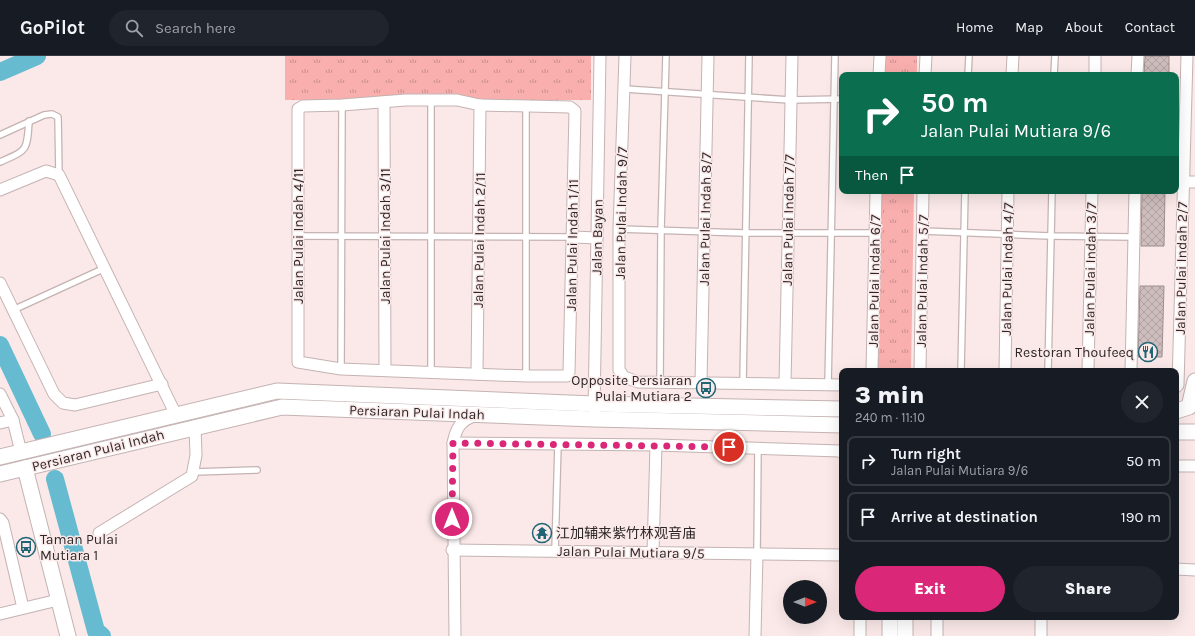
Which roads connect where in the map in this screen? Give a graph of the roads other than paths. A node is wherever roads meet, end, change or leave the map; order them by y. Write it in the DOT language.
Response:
graph roads {
  1 [pos="600,56"];
  2 [pos="625,56"];
  3 [pos="666,56"];
  4 [pos="708,56"];
  5 [pos="749,56"];
  6 [pos="792,56"];
  7 [pos="835,56"];
  8 [pos="880,56"];
  9 [pos="926,56"];
  10 [pos="969,56"];
  11 [pos="1012,56"];
  12 [pos="1055,56"];
  13 [pos="1095,56"];
  14 [pos="1138,56"];
  15 [pos="1187,56"];
  16 [pos="880,72"];
  17 [pos="925,72"];
  18 [pos="968,72"];
  19 [pos="1012,72"];
  20 [pos="1054,72"];
  21 [pos="1095,72"];
  22 [pos="1138,72"];
  23 [pos="625,89"];
  24 [pos="665,92"];
  25 [pos="708,95"];
  26 [pos="748,97"];
  27 [pos="834,98"];
  28 [pos="839,98"];
  29 [pos="431,100"];
  30 [pos="790,100"];
  31 [pos="384,102"];
  32 [pos="342,105"];
  33 [pos="480,105"];
  34 [pos="526,107"];
  35 [pos="29,121"];
  36 [pos="0,135"];
  37 [pos="0,162"];
  38 [pos="59,175"];
  39 [pos="1183,182"];
  40 [pos="1195,182"];
  41 [pos="0,190"];
  42 [pos="876,194"];
  43 [pos="923,194"];
  44 [pos="965,194"];
  45 [pos="1008,194"];
  46 [pos="1052,194"];
  47 [pos="1092,194"];
  48 [pos="1135,194"];
  49 [pos="620,229"];
  50 [pos="661,229"];
  51 [pos="923,231"];
  52 [pos="704,232"];
  53 [pos="744,233"];
  54 [pos="875,233"];
  55 [pos="964,233"];
  56 [pos="788,234"];
  57 [pos="831,234"];
  58 [pos="1008,234"];
  59 [pos="1091,235"];
  60 [pos="298,236"];
  61 [pos="1051,236"];
  62 [pos="341,237"];
  63 [pos="385,237"];
  64 [pos="431,237"];
  65 [pos="479,237"];
  66 [pos="525,237"];
  67 [pos="573,237"];
  68 [pos="1134,237"];
  69 [pos="597,238"];
  70 [pos="105,268"];
  71 [pos="0,283"];
  72 [pos="13,310"];
  73 [pos="872,368"];
  74 [pos="920,368"];
  75 [pos="961,368"];
  76 [pos="1005,368"];
  77 [pos="1048,368"];
  78 [pos="1088,368"];
  79 [pos="1131,368"];
  80 [pos="1178,368"];
  81 [pos="341,369"];
  82 [pos="385,370"];
  83 [pos="431,373"];
  84 [pos="477,374"];
  85 [pos="526,376"];
  86 [pos="1195,381"];
  87 [pos="660,382"];
  88 [pos="701,382"];
  89 [pos="742,383"];
  90 [pos="162,384"];
  91 [pos="785,384"];
  92 [pos="828,385"];
  93 [pos="839,385"];
  94 [pos="0,394"];
  95 [pos="594,404"];
  96 [pos="839,409"];
  97 [pos="1179,410"];
  98 [pos="481,414"];
  99 [pos="176,415"];
  100 [pos="1179,415"];
  101 [pos="1195,416"];
  102 [pos="235,417"];
  103 [pos="594,419"];
  104 [pos="12,420"];
  105 [pos="0,423"];
  106 [pos="839,425"];
  107 [pos="195,427"];
  108 [pos="1179,432"];
  109 [pos="1195,432"];
  110 [pos="126,443"];
  111 [pos="453,443"];
  112 [pos="558,443"];
  113 [pos="656,445"];
  114 [pos="758,448"];
  115 [pos="839,451"];
  116 [pos="21,452"];
  117 [pos="0,457"];
  118 [pos="1179,466"];
  119 [pos="1195,466"];
  120 [pos="25,468"];
  121 [pos="258,470"];
  122 [pos="194,472"];
  123 [pos="0,474"];
  124 [pos="0,519"];
  125 [pos="99,533"];
  126 [pos="452,550"];
  127 [pos="555,551"];
  128 [pos="653,552"];
  129 [pos="757,554"];
  130 [pos="839,555"];
  131 [pos="1179,569"];
  132 [pos="1195,570"];
  133 [pos="58,600"];
  134 [pos="23,608"];
  135 [pos="0,614"];
  136 [pos="860,620"];
  137 [pos="890,620"];
  138 [pos="905,620"];
  139 [pos="937,620"];
  140 [pos="1041,620"];
  141 [pos="68,636"];
  142 [pos="455,636"];
  143 [pos="755,636"];
  144 [pos="860,636"];
  145 [pos="890,636"];
  146 [pos="905,636"];
  147 [pos="937,636"];
  148 [pos="1041,636"];
  1 -- 69 [label="street, Jalan Bayan"];
  2 -- 23 [label="street, Jalan Pulai Indah 9/7"];
  3 -- 24 [label="lane"];
  4 -- 25 [label="street, Jalan Pulai Indah 8/7"];
  5 -- 26 [label="lane"];
  6 -- 30 [label="street, Jalan Pulai Indah 7/7"];
  7 -- 27 [label="lane"];
  8 -- 16 [label="street"];
  9 -- 17 [label="street"];
  10 -- 18 [label="lane"];
  11 -- 19 [label="street"];
  12 -- 20 [label="lane"];
  13 -- 21 [label="street"];
  14 -- 22 [label="street"];
  15 -- 39 [label="street, Jalan Pulai Indah 2/7"];
  23 -- 24 [label="lane"];
  23 -- 49 [label="street, Jalan Pulai Indah 9/7"];
  24 -- 25 [label="lane"];
  24 -- 50 [label="lane"];
  25 -- 26 [label="lane"];
  25 -- 52 [label="street, Jalan Pulai Indah 8/7"];
  26 -- 30 [label="lane"];
  26 -- 53 [label="lane"];
  27 -- 28 [label="lane"];
  27 -- 30 [label="lane"];
  27 -- 57 [label="lane"];
  29 -- 31 [label="street"];
  29 -- 33 [label="street"];
  29 -- 64 [label="lane"];
  30 -- 56 [label="street, Jalan Pulai Indah 7/7"];
  31 -- 32 [label="street"];
  31 -- 63 [label="street, Jalan Pulai Indah 3/11"];
  32 -- 60 [label="street, Jalan Pulai Indah 4/11"];
  32 -- 62 [label="lane"];
  33 -- 34 [label="street"];
  33 -- 65 [label="street, Jalan Pulai Indah 2/11"];
  34 -- 66 [label="lane"];
  34 -- 67 [label="street, Jalan Pulai Indah 1/11"];
  35 -- 36 [label="lane"];
  35 -- 37 [label="lane"];
  35 -- 38 [label="lane"];
  38 -- 41 [label="street"];
  38 -- 70 [label="street"];
  39 -- 40 [label="street"];
  39 -- 80 [label="street, Jalan Pulai Indah 2/7"];
  42 -- 54 [label="street, Jalan Pulai Indah 6/7"];
  43 -- 51 [label="street, Jalan Pulai Indah 5/7"];
  44 -- 55 [label="lane"];
  45 -- 58 [label="street, Jalan Pulai Indah 4/7"];
  46 -- 61 [label="lane"];
  47 -- 59 [label="street, Jalan Pulai Indah 3/7"];
  48 -- 68 [label="street"];
  49 -- 50 [label="lane"];
  49 -- 87 [label="street, Jalan Pulai Indah 9/7"];
  50 -- 52 [label="lane"];
  50 -- 87 [label="lane"];
  51 -- 55 [label="lane"];
  51 -- 74 [label="street, Jalan Pulai Indah 5/7"];
  52 -- 53 [label="lane"];
  52 -- 88 [label="street, Jalan Pulai Indah 8/7"];
  53 -- 56 [label="lane"];
  53 -- 89 [label="lane"];
  54 -- 57 [label="lane"];
  54 -- 73 [label="street, Jalan Pulai Indah 6/7"];
  55 -- 58 [label="lane"];
  55 -- 75 [label="lane"];
  56 -- 57 [label="lane"];
  56 -- 91 [label="street, Jalan Pulai Indah 7/7"];
  57 -- 92 [label="lane"];
  58 -- 61 [label="lane"];
  58 -- 76 [label="street, Jalan Pulai Indah 4/7"];
  59 -- 61 [label="lane"];
  59 -- 68 [label="lane"];
  59 -- 78 [label="street, Jalan Pulai Indah 3/7"];
  60 -- 62 [label="lane"];
  60 -- 81 [label="street, Jalan Pulai Indah 4/11"];
  61 -- 77 [label="lane"];
  62 -- 63 [label="lane"];
  62 -- 81 [label="lane"];
  63 -- 64 [label="lane"];
  63 -- 82 [label="street, Jalan Pulai Indah 3/11"];
  64 -- 65 [label="lane"];
  64 -- 83 [label="lane"];
  65 -- 66 [label="lane"];
  65 -- 84 [label="street, Jalan Pulai Indah 2/11"];
  66 -- 67 [label="lane"];
  66 -- 85 [label="lane"];
  67 -- 69 [label="street"];
  67 -- 85 [label="street, Jalan Pulai Indah 1/11"];
  68 -- 79 [label="street"];
  69 -- 95 [label="street, Jalan Bayan"];
  70 -- 72 [label="lane"];
  70 -- 90 [label="street"];
  71 -- 72 [label="street"];
  72 -- 90 [label="street"];
  81 -- 82 [label="street"];
  82 -- 83 [label="street"];
  83 -- 84 [label="street"];
  84 -- 85 [label="street"];
  86 -- 97 [label="main road"];
  87 -- 88 [label="street"];
  88 -- 89 [label="street"];
  89 -- 91 [label="street"];
  90 -- 99 [label="street"];
  91 -- 92 [label="street"];
  92 -- 93 [label="street"];
  94 -- 104 [label="street"];
  95 -- 96 [label="main road, Persiaran Pulai Indah"];
  95 -- 99 [label="main road, Persiaran Pulai Indah"];
  95 -- 103 [label="street, Jalan Bayan"];
  98 -- 102 [label="main road, Persiaran Pulai Indah"];
  98 -- 103 [label="main road, Persiaran Pulai Indah"];
  98 -- 111 [label="street"];
  99 -- 102 [label="main road"];
  99 -- 110 [label="main road"];
  99 -- 116 [label="main road, Persiaran Pulai Indah"];
  100 -- 101 [label="main road"];
  102 -- 107 [label="main road, Persiaran Pulai Indah"];
  103 -- 106 [label="main road, Persiaran Pulai Indah"];
  104 -- 105 [label="street"];
  104 -- 116 [label="street"];
  107 -- 110 [label="main road, Persiaran Pulai Indah"];
  107 -- 122 [label="street"];
  108 -- 109 [label="main road"];
  110 -- 120 [label="main road, Persiaran Pulai Indah"];
  111 -- 112 [label="street"];
  111 -- 126 [label="street"];
  112 -- 113 [label="street"];
  112 -- 127 [label="lane"];
  113 -- 114 [label="street"];
  113 -- 128 [label="street"];
  114 -- 115 [label="street"];
  114 -- 129 [label="lane"];
  116 -- 117 [label="main road, Persiaran Pulai Indah"];
  118 -- 119 [label="street"];
  120 -- 123 [label="main road, Persiaran Pulai Indah"];
  120 -- 133 [label="main road"];
  121 -- 122 [label="lane"];
  122 -- 125 [label="street"];
  124 -- 134 [label="street"];
  126 -- 127 [label="street, Jalan Pulai Mutiara 9/5"];
  126 -- 142 [label="street"];
  127 -- 128 [label="street, Jalan Pulai Mutiara 9/5"];
  128 -- 129 [label="street, Jalan Pulai Mutiara 9/5"];
  129 -- 130 [label="street, Jalan Pulai Mutiara 9/5"];
  129 -- 143 [label="street"];
  131 -- 132 [label="street"];
  133 -- 134 [label="street"];
  133 -- 141 [label="main road"];
  134 -- 135 [label="street"];
  136 -- 144 [label="street"];
  137 -- 145 [label="main road"];
  138 -- 146 [label="main road"];
  139 -- 147 [label="street"];
  140 -- 148 [label="street"];
}
